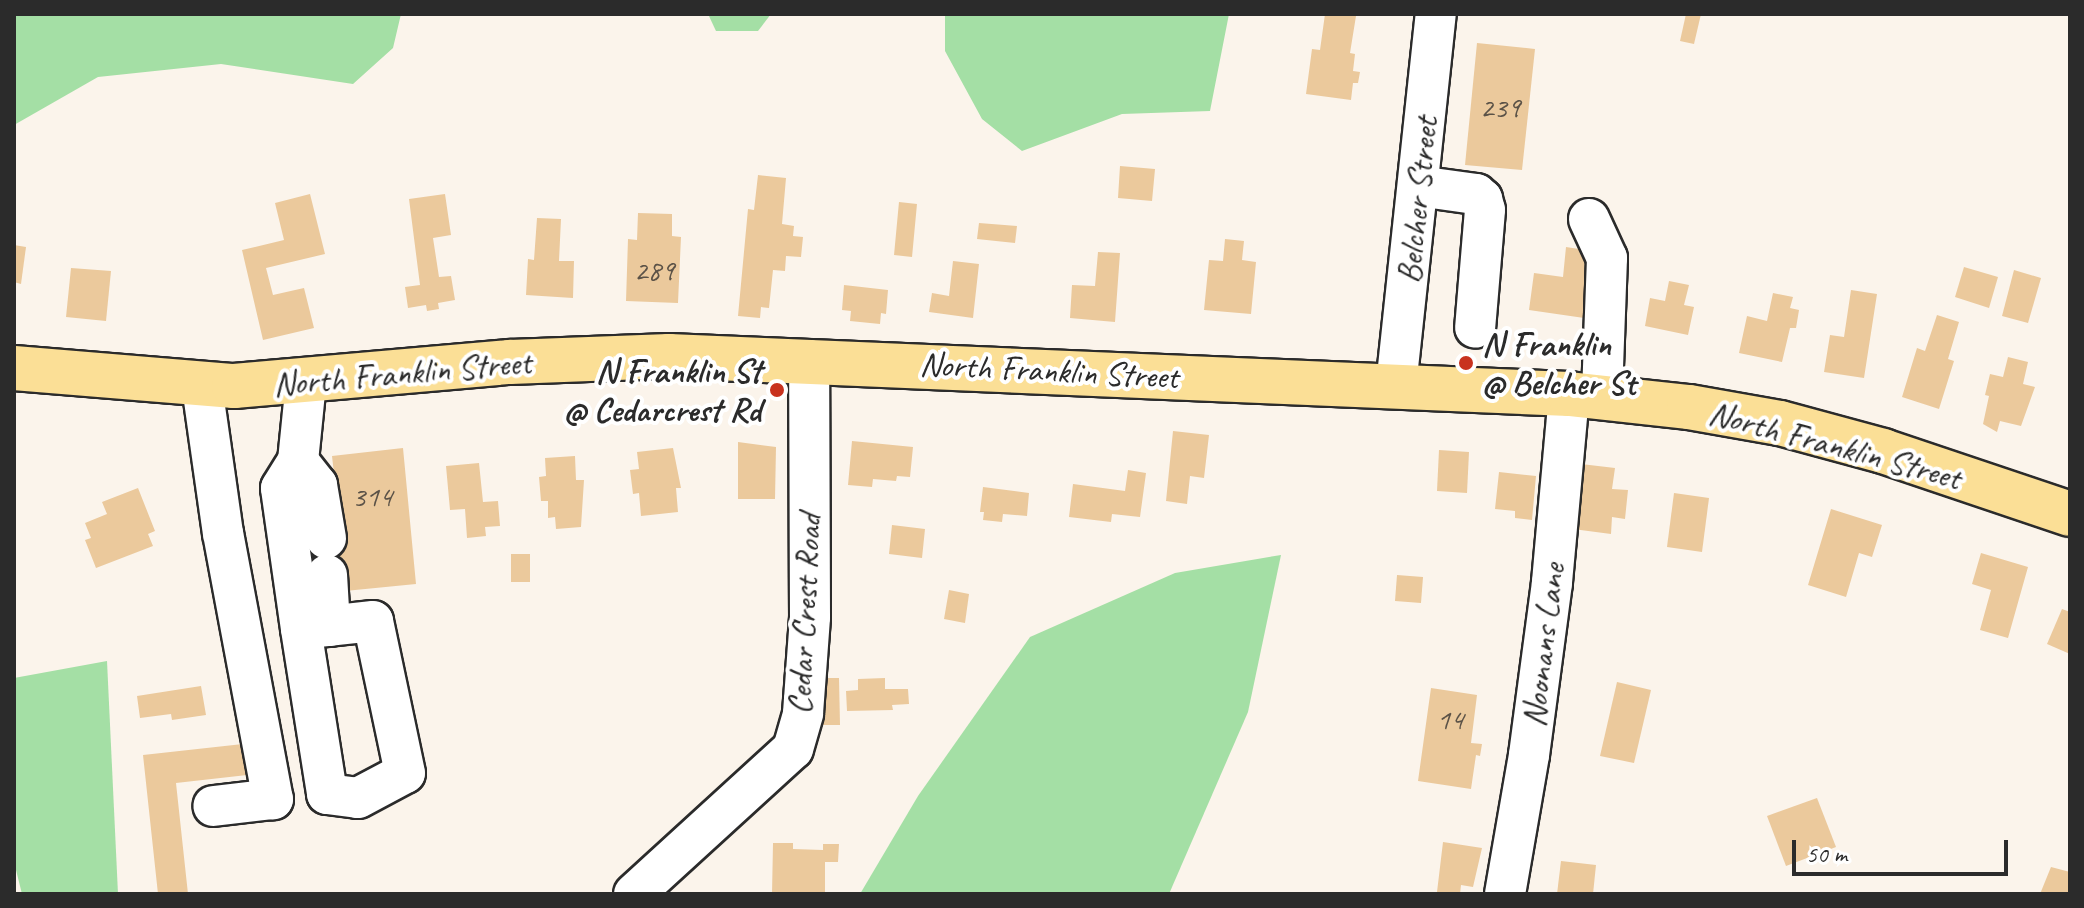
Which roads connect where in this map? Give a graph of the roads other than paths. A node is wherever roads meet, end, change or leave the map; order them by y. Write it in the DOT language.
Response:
graph roads {
  1 [pos="1436,14"];
  2 [pos="1418,186"];
  3 [pos="1589,219"];
  4 [pos="1475,328"];
  5 [pos="809,360"];
  6 [pos="14,368"];
  7 [pos="306,382"];
  8 [pos="202,386"];
  9 [pos="1396,386"];
  10 [pos="1586,396"];
  11 [pos="298,461"];
  12 [pos="2070,514"];
  13 [pos="213,806"];
  14 [pos="634,894"];
  15 [pos="1505,894"];
  1 -- 2 [label="street, Belcher Street"];
  2 -- 4 [label="street"];
  2 -- 9 [label="street, Belcher Street"];
  3 -- 10 [label="street, Noonans Lane"];
  5 -- 7 [label="main road, North Franklin Street"];
  5 -- 9 [label="main road, North Franklin Street"];
  5 -- 14 [label="street, Cedar Crest Road"];
  6 -- 8 [label="main road, North Franklin Street"];
  7 -- 8 [label="main road, North Franklin Street"];
  7 -- 11 [label="street"];
  8 -- 13 [label="street"];
  9 -- 10 [label="main road, North Franklin Street"];
  10 -- 12 [label="main road, North Franklin Street"];
  10 -- 15 [label="street, Noonans Lane"];
  11 -- 11 [label="street"];
}
